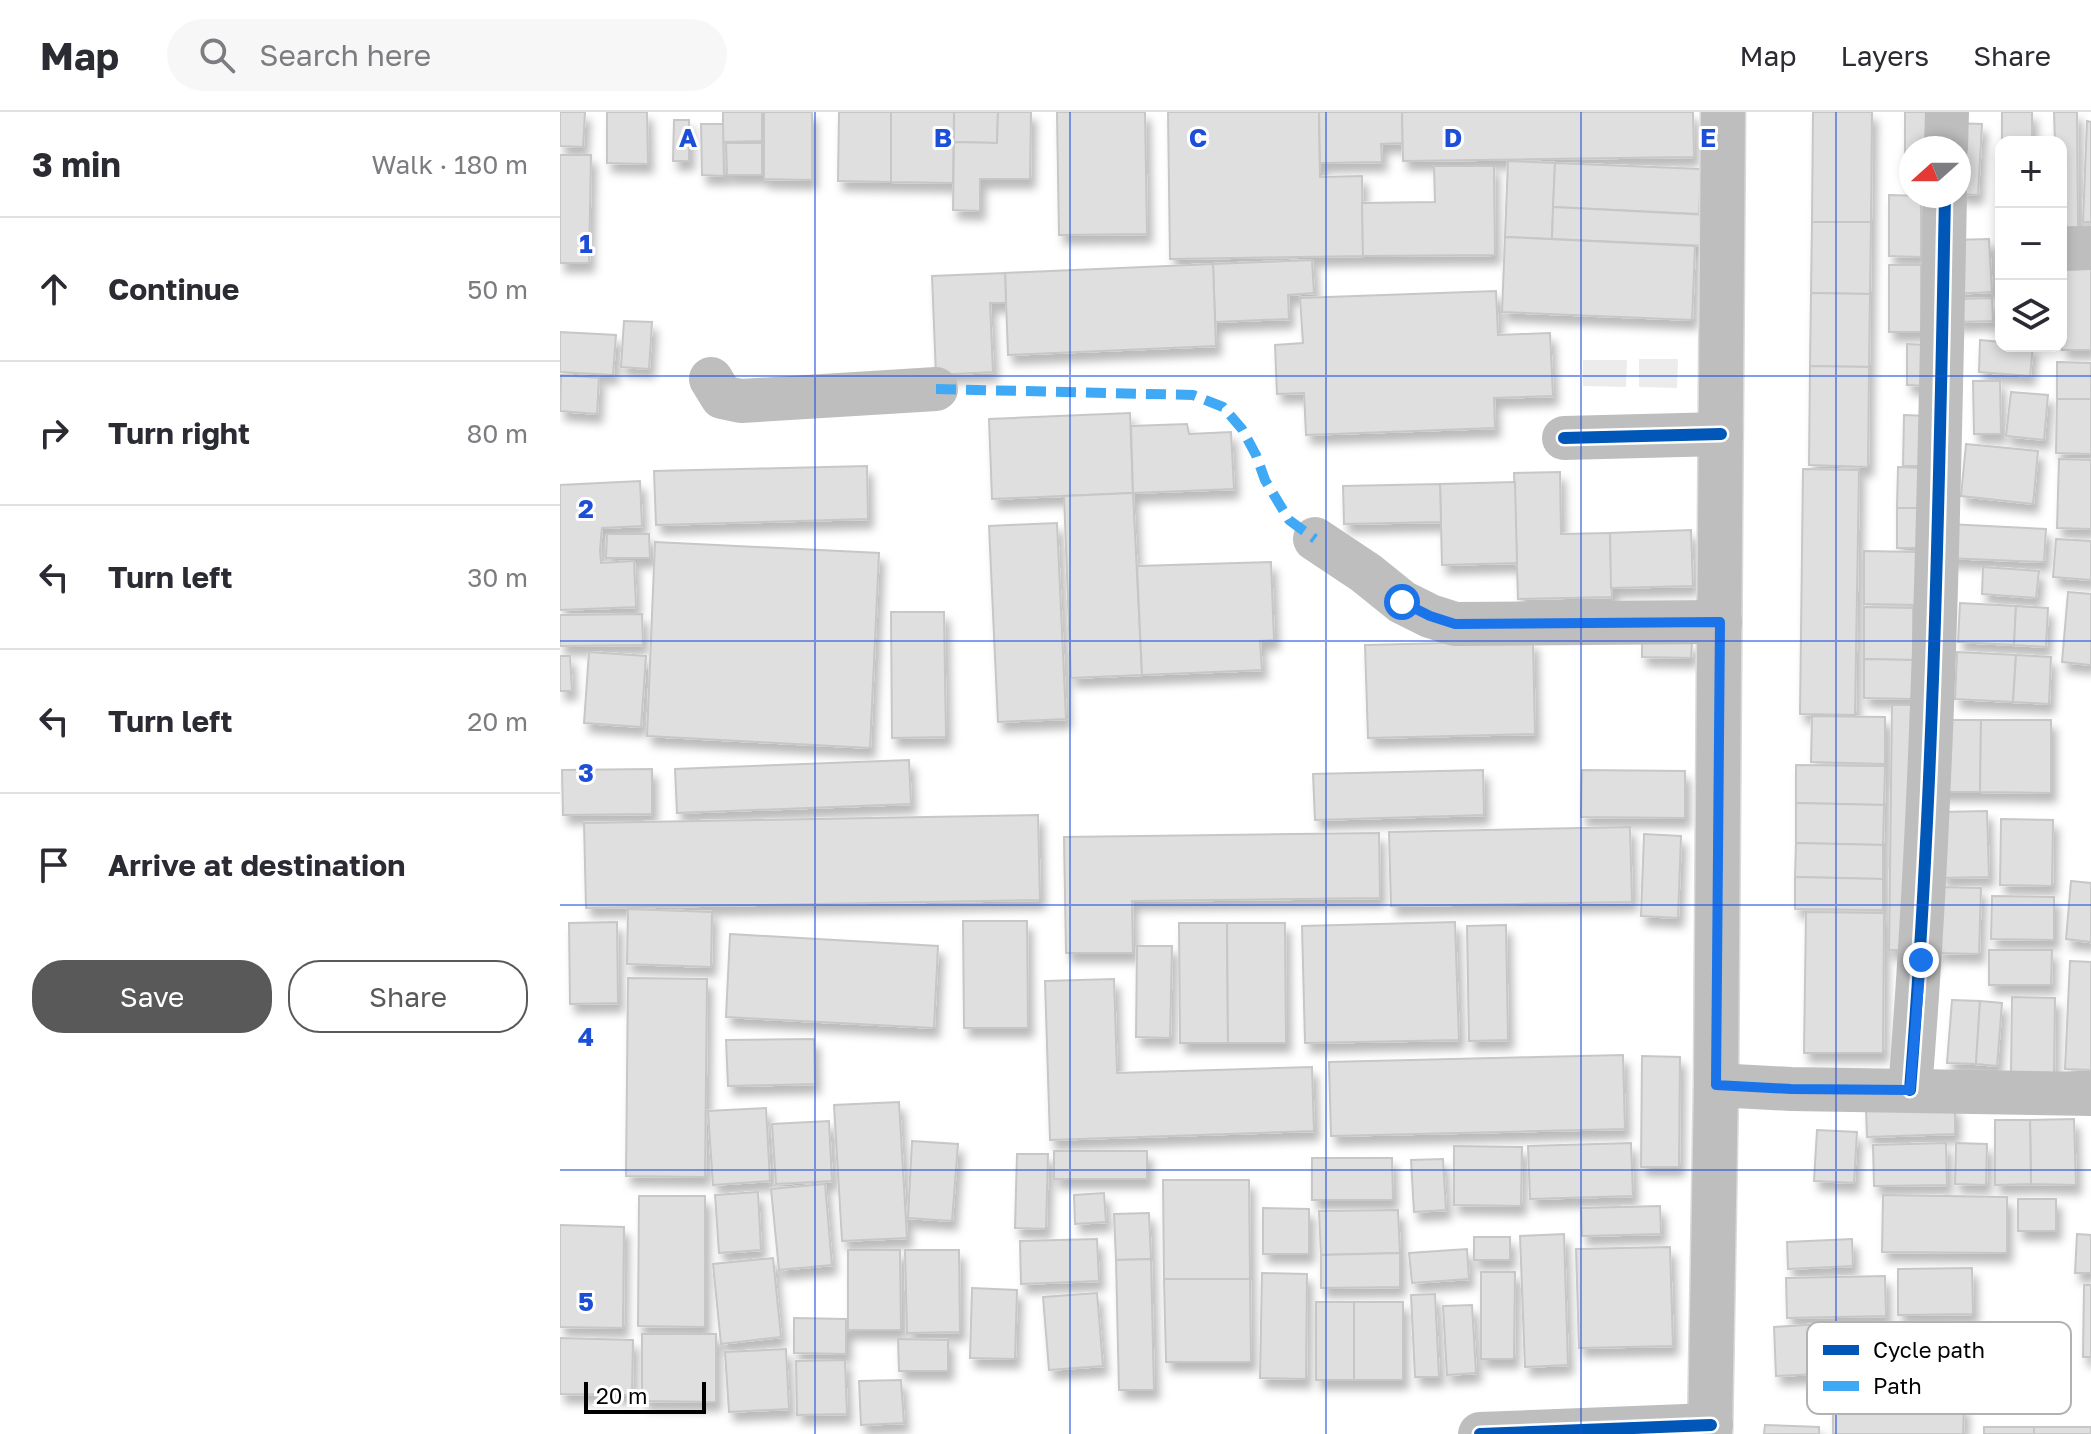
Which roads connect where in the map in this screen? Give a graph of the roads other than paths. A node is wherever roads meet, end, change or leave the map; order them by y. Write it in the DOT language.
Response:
graph roads {
  1 [pos="1723,112"];
  2 [pos="1947,112"];
  3 [pos="1946,136"];
  4 [pos="1945,208"];
  5 [pos="711,379"];
  6 [pos="936,389"];
  7 [pos="1721,434"];
  8 [pos="1564,438"];
  9 [pos="1315,539"];
  10 [pos="1720,622"];
  11 [pos="1716,1085"];
  12 [pos="1910,1090"];
  13 [pos="2091,1094"];
  14 [pos="1710,1430"];
  15 [pos="1480,1434"];
  1 -- 7 [label="street"];
  2 -- 3 [label="street"];
  4 -- 12 [label="street"];
  5 -- 6 [label="street"];
  7 -- 8 [label="street"];
  7 -- 10 [label="street"];
  9 -- 10 [label="street"];
  10 -- 11 [label="street"];
  11 -- 12 [label="street"];
  11 -- 14 [label="street"];
  12 -- 13 [label="street"];
  14 -- 15 [label="street"];
}
